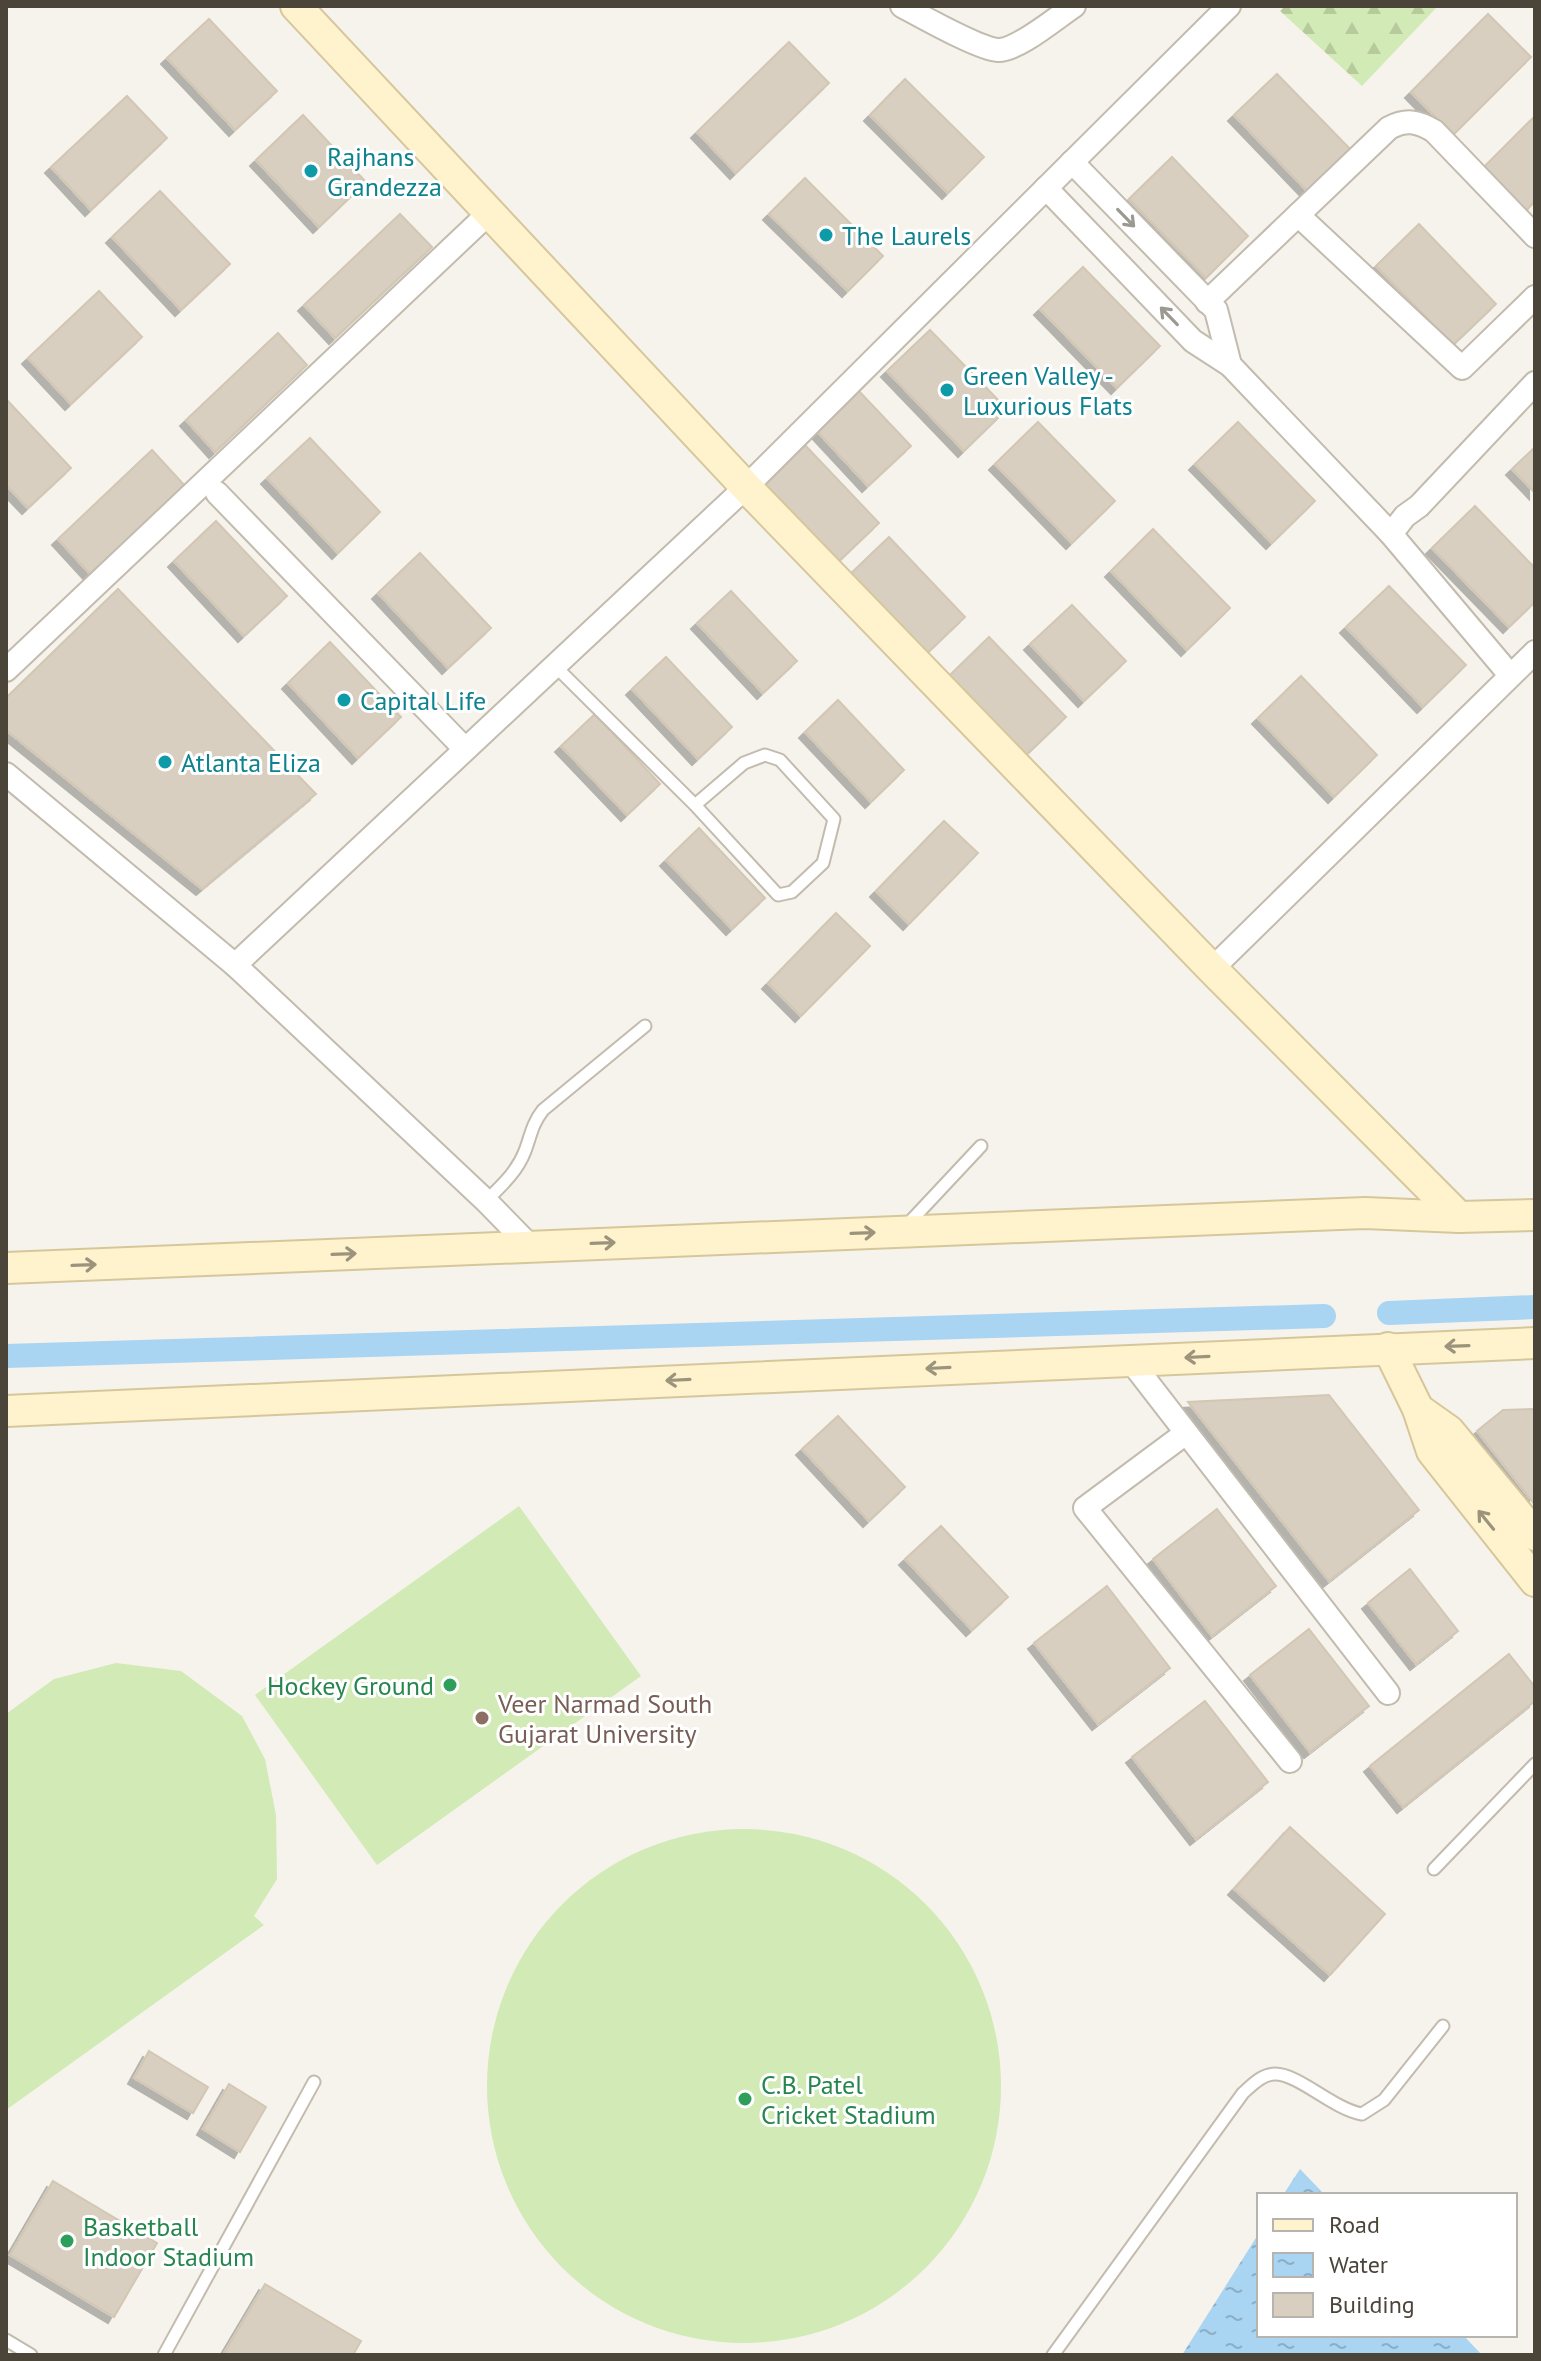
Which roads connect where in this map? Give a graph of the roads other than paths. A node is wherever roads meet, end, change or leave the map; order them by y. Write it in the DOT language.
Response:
graph roads {
  1 [pos="296,6"];
  2 [pos="902,6"];
  3 [pos="1074,6"];
  4 [pos="1229,6"];
  5 [pos="1072,162"];
  6 [pos="1046,188"];
  7 [pos="489,213"];
  8 [pos="1298,215"];
  9 [pos="1535,236"];
  10 [pos="1535,297"];
  11 [pos="1207,302"];
  12 [pos="1230,365"];
  13 [pos="1535,383"];
  14 [pos="746,487"];
  15 [pos="217,493"];
  16 [pos="1391,534"];
  17 [pos="1535,652"];
  18 [pos="555,666"];
  19 [pos="6,670"];
  20 [pos="1510,675"];
  21 [pos="465,749"];
  22 [pos="6,774"];
  23 [pos="695,805"];
  24 [pos="235,965"];
  25 [pos="1212,969"];
  26 [pos="645,1026"];
  27 [pos="981,1146"];
  28 [pos="486,1201"];
  29 [pos="1535,1215"];
  30 [pos="1459,1217"];
  31 [pos="901,1231"];
  32 [pos="530,1246"];
  33 [pos="6,1268"];
  34 [pos="1535,1343"];
  35 [pos="1388,1348"];
  36 [pos="1130,1360"];
  37 [pos="1418,1409"];
  38 [pos="6,1411"];
  39 [pos="1186,1433"];
  40 [pos="1535,1535"];
  41 [pos="1535,1581"];
  42 [pos="1388,1693"];
  43 [pos="1290,1761"];
  44 [pos="1535,1764"];
  45 [pos="1434,1869"];
  46 [pos="1443,2026"];
  47 [pos="314,2082"];
  48 [pos="6,2340"];
  49 [pos="31,2355"];
  50 [pos="164,2355"];
  51 [pos="1053,2355"];
  1 -- 7 [label="street"];
  2 -- 3 [label="street"];
  4 -- 5 [label="street"];
  5 -- 6 [label="street"];
  5 -- 11 [label="street, one-way"];
  12 -- 6 [label="street, one-way"];
  6 -- 14 [label="street"];
  7 -- 14 [label="street"];
  7 -- 19 [label="street"];
  8 -- 9 [label="street"];
  8 -- 10 [label="street"];
  8 -- 11 [label="street"];
  11 -- 12 [label="street"];
  12 -- 16 [label="street"];
  13 -- 16 [label="street"];
  14 -- 18 [label="street"];
  14 -- 25 [label="street"];
  15 -- 21 [label="street"];
  16 -- 20 [label="street"];
  17 -- 20 [label="street"];
  18 -- 21 [label="street"];
  18 -- 23 [label="lane"];
  20 -- 25 [label="street"];
  21 -- 24 [label="street"];
  22 -- 24 [label="street"];
  23 -- 23 [label="lane"];
  24 -- 28 [label="street"];
  25 -- 30 [label="street"];
  26 -- 28 [label="lane"];
  27 -- 31 [label="lane"];
  28 -- 32 [label="street"];
  29 -- 30 [label="street"];
  30 -- 31 [label="street"];
  32 -- 31 [label="street, one-way"];
  33 -- 32 [label="street, one-way"];
  34 -- 35 [label="street, one-way"];
  35 -- 36 [label="street, one-way"];
  35 -- 37 [label="street"];
  36 -- 38 [label="street, one-way"];
  36 -- 39 [label="street"];
  37 -- 40 [label="street"];
  41 -- 37 [label="street, one-way"];
  39 -- 42 [label="street"];
  39 -- 43 [label="street"];
  44 -- 45 [label="lane"];
  46 -- 51 [label="lane"];
  47 -- 50 [label="lane"];
  48 -- 49 [label="lane"];
}
